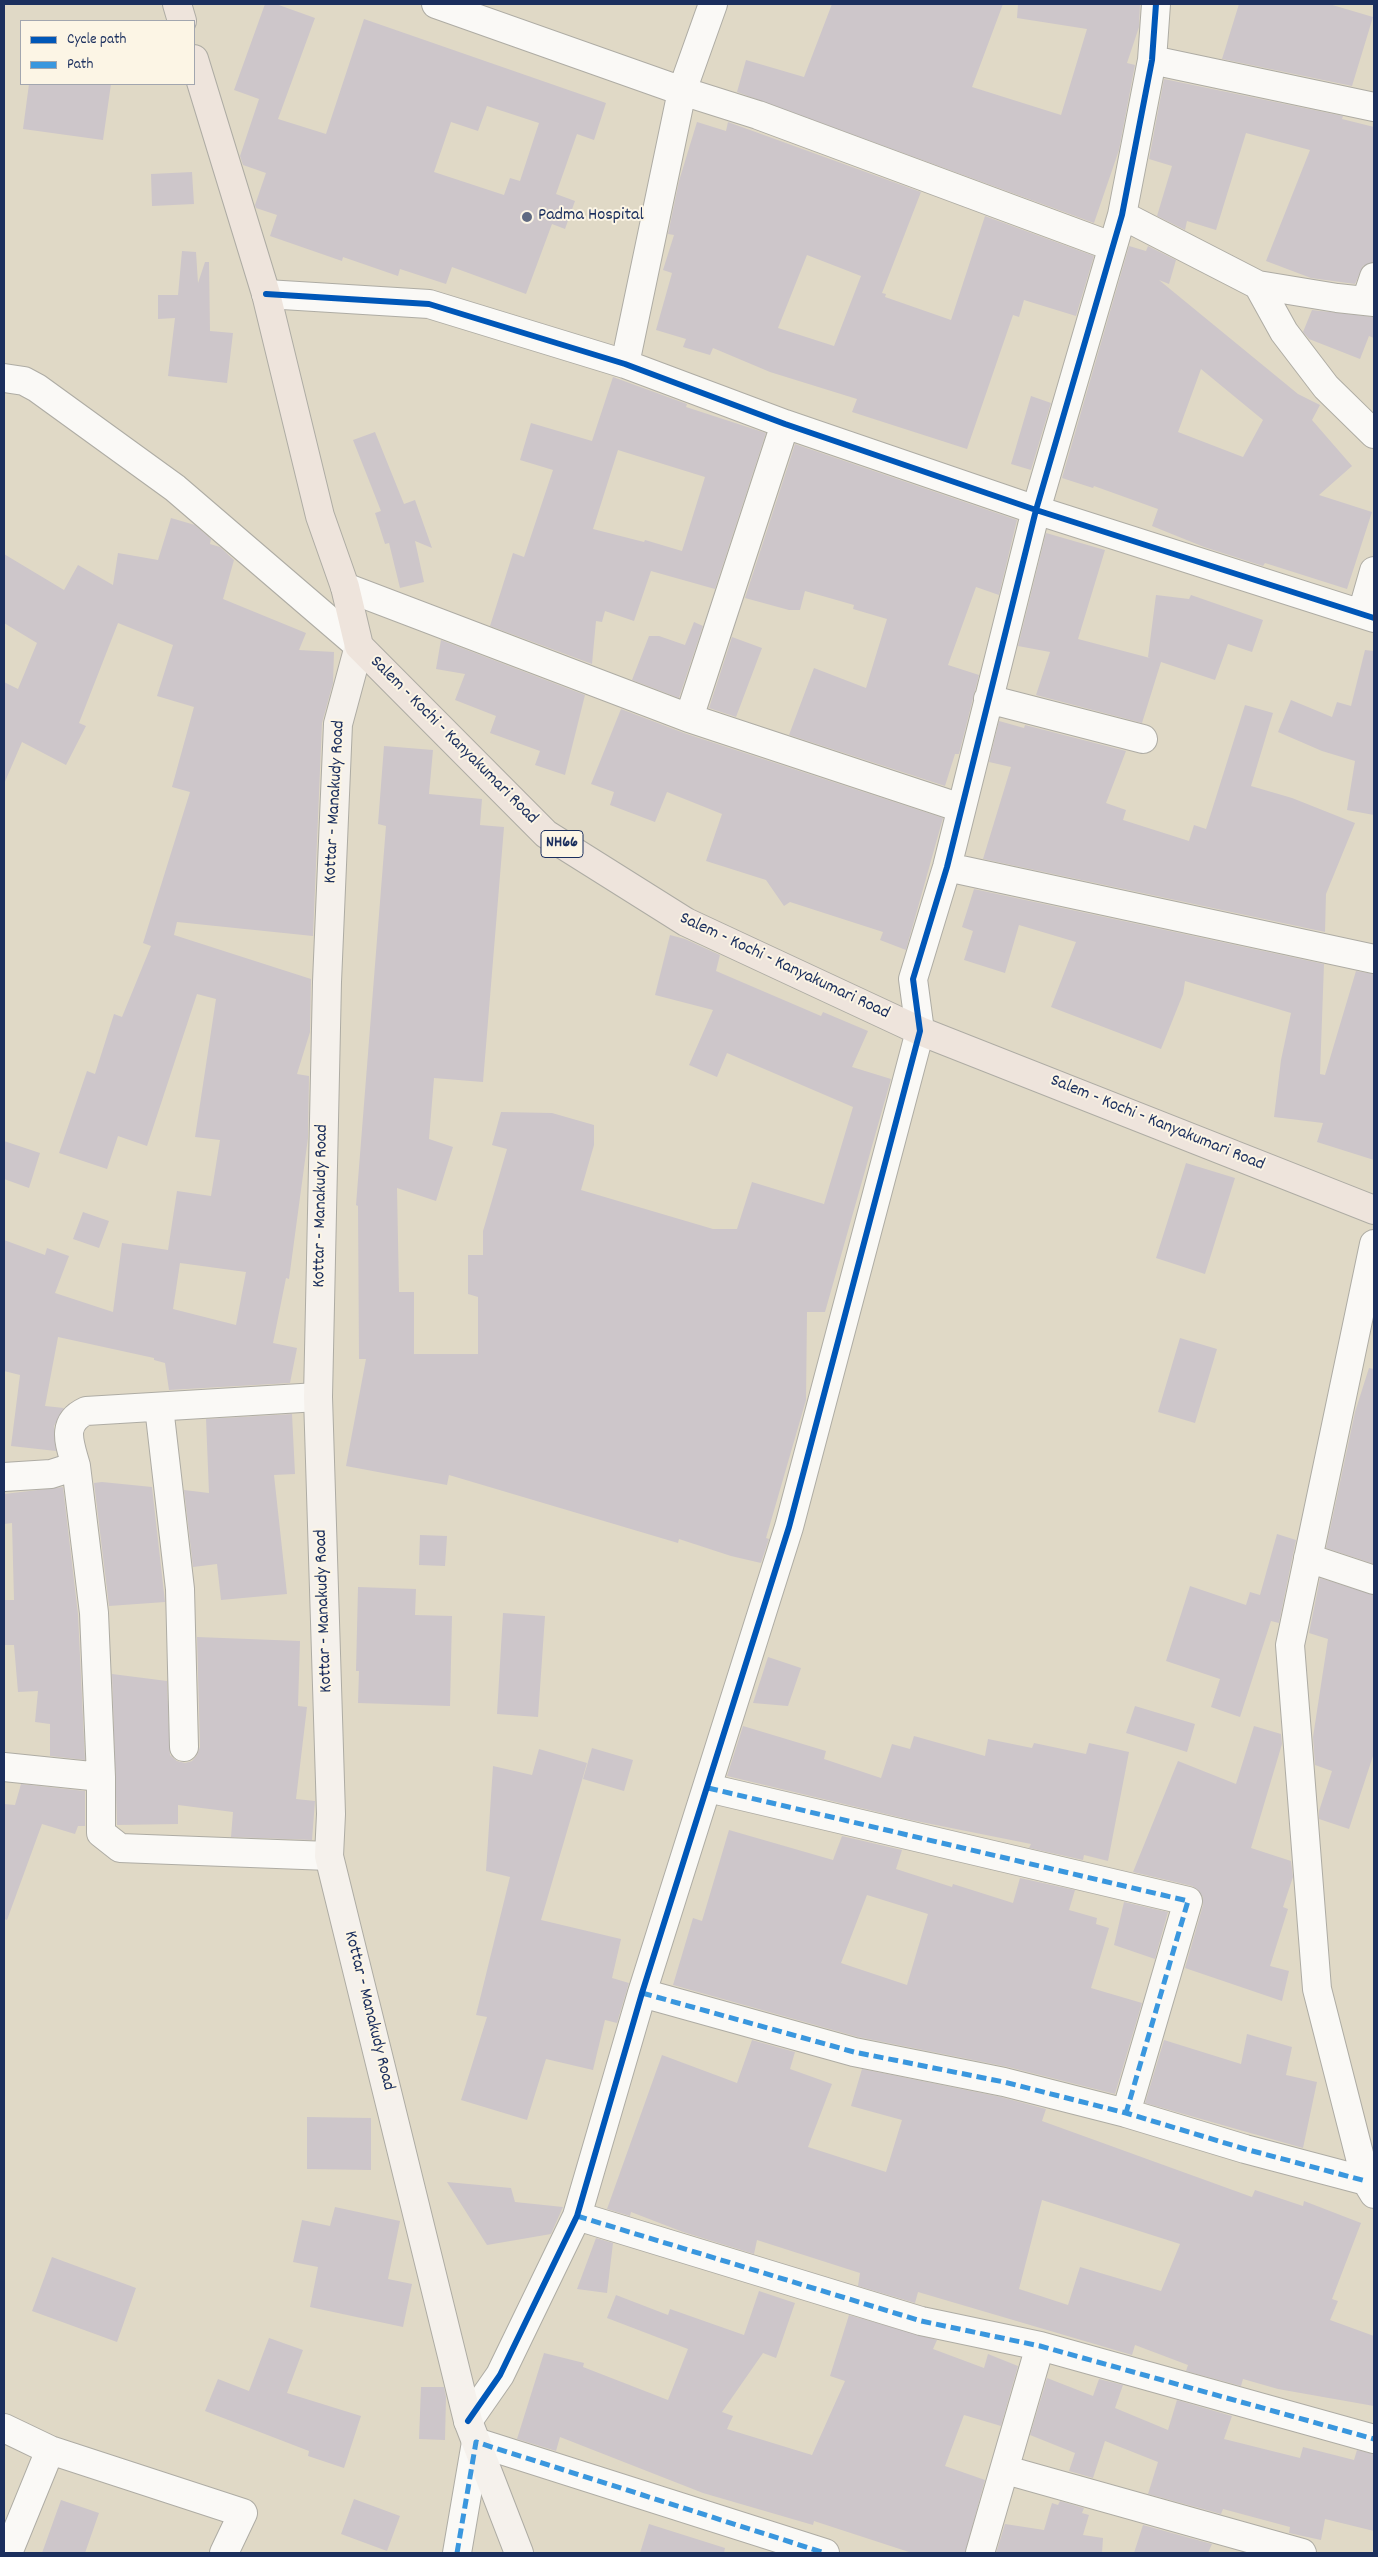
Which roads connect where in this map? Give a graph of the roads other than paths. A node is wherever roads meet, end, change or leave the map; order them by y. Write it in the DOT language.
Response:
graph roads {
  1 [pos="177,4"];
  2 [pos="436,4"];
  3 [pos="713,4"];
  4 [pos="1156,4"];
  5 [pos="182,20"];
  6 [pos="1152,60"];
  7 [pos="195,62"];
  8 [pos="682,91"];
  9 [pos="1374,107"];
  10 [pos="1122,215"];
  11 [pos="1111,246"];
  12 [pos="1258,285"];
  13 [pos="1371,293"];
  14 [pos="266,294"];
  15 [pos="624,364"];
  16 [pos="4,378"];
  17 [pos="785,424"];
  18 [pos="1374,434"];
  19 [pos="1036,510"];
  20 [pos="1374,571"];
  21 [pos="345,587"];
  22 [pos="1368,616"];
  23 [pos="358,646"];
  24 [pos="988,699"];
  25 [pos="689,718"];
  26 [pos="1143,738"];
  27 [pos="961,808"];
  28 [pos="948,867"];
  29 [pos="1374,959"];
  30 [pos="920,1031"];
  31 [pos="1374,1210"];
  32 [pos="1374,1244"];
  33 [pos="318,1397"];
  34 [pos="159,1407"];
  35 [pos="76,1466"];
  36 [pos="4,1477"];
  37 [pos="1308,1558"];
  38 [pos="1374,1580"];
  39 [pos="184,1747"];
  40 [pos="4,1767"];
  41 [pos="101,1777"];
  42 [pos="708,1788"];
  43 [pos="330,1856"];
  44 [pos="642,1993"];
  45 [pos="1126,2113"];
  46 [pos="1370,2187"];
  47 [pos="577,2216"];
  48 [pos="1040,2346"];
  49 [pos="4,2428"];
  50 [pos="472,2432"];
  51 [pos="1374,2438"];
  52 [pos="50,2450"];
  53 [pos="1006,2470"];
  54 [pos="8,2553"];
  55 [pos="224,2553"];
  56 [pos="457,2553"];
  57 [pos="519,2553"];
  58 [pos="825,2553"];
  59 [pos="980,2553"];
  60 [pos="1302,2553"];
  1 -- 5 [label="highway"];
  2 -- 8 [label="street"];
  3 -- 8 [label="street"];
  4 -- 6 [label="street"];
  6 -- 9 [label="street"];
  6 -- 10 [label="street"];
  7 -- 14 [label="highway, Salem - Kochi - Kanyakumari Road"];
  8 -- 11 [label="street"];
  8 -- 15 [label="street"];
  10 -- 11 [label="street"];
  10 -- 12 [label="street"];
  11 -- 19 [label="street"];
  12 -- 13 [label="street"];
  12 -- 18 [label="street"];
  14 -- 15 [label="street"];
  14 -- 21 [label="highway, Salem - Kochi - Kanyakumari Road"];
  15 -- 17 [label="street"];
  16 -- 23 [label="street"];
  17 -- 19 [label="street"];
  17 -- 25 [label="street"];
  19 -- 22 [label="street"];
  19 -- 24 [label="street"];
  20 -- 22 [label="street"];
  21 -- 23 [label="highway, Salem - Kochi - Kanyakumari Road"];
  21 -- 25 [label="street"];
  23 -- 30 [label="highway, Salem - Kochi - Kanyakumari Road / NH66"];
  23 -- 33 [label="main road, Kottar - Manakudy Road"];
  24 -- 26 [label="street"];
  24 -- 27 [label="street"];
  25 -- 27 [label="street"];
  27 -- 28 [label="street"];
  28 -- 29 [label="street"];
  28 -- 30 [label="street"];
  30 -- 31 [label="highway, Salem - Kochi - Kanyakumari Road / NH66"];
  30 -- 42 [label="street"];
  32 -- 37 [label="street"];
  33 -- 34 [label="street"];
  33 -- 43 [label="main road, Kottar - Manakudy Road"];
  34 -- 35 [label="street"];
  34 -- 39 [label="street"];
  35 -- 36 [label="street"];
  35 -- 41 [label="street"];
  37 -- 38 [label="street"];
  37 -- 46 [label="street"];
  40 -- 41 [label="street"];
  41 -- 43 [label="street"];
  42 -- 44 [label="street"];
  42 -- 45 [label="street"];
  43 -- 50 [label="main road, Kottar - Manakudy Road"];
  44 -- 45 [label="street"];
  44 -- 47 [label="street"];
  45 -- 46 [label="street"];
  47 -- 48 [label="street"];
  47 -- 50 [label="street"];
  48 -- 51 [label="street"];
  48 -- 53 [label="street"];
  49 -- 52 [label="street"];
  50 -- 56 [label="street"];
  50 -- 57 [label="main road, Kottar - Manakudy Road"];
  50 -- 58 [label="street"];
  52 -- 54 [label="street"];
  52 -- 55 [label="street"];
  53 -- 59 [label="street"];
  53 -- 60 [label="street"];
}
